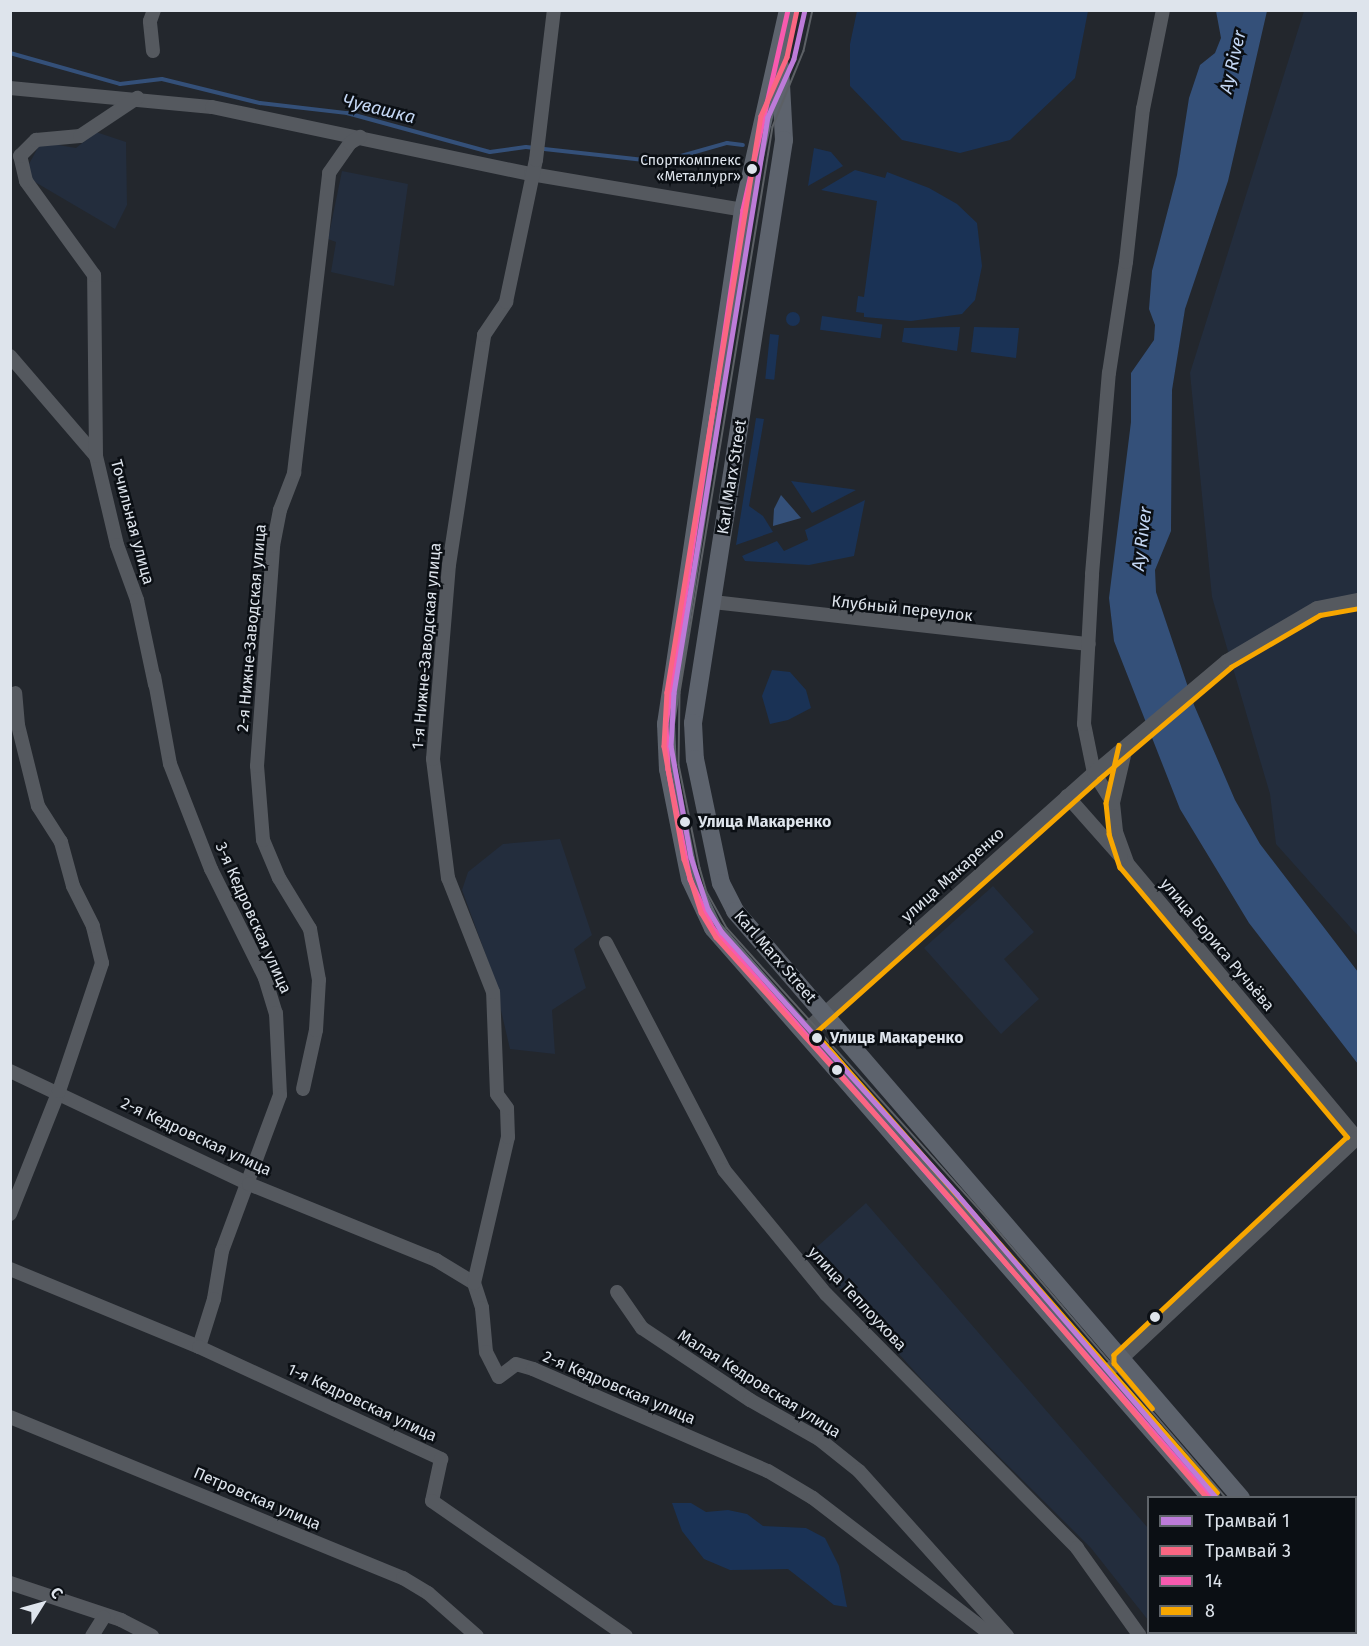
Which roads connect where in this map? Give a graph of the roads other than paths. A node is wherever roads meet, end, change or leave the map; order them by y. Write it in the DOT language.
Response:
graph roads {
  1 [pos="154,10"];
  2 [pos="554,10"];
  3 [pos="788,10"];
  4 [pos="1163,10"];
  5 [pos="153,51"];
  6 [pos="779,56"];
  7 [pos="10,88"];
  8 [pos="137,98"];
  9 [pos="360,137"];
  10 [pos="533,167"];
  11 [pos="743,210"];
  12 [pos="10,356"];
  13 [pos="96,456"];
  14 [pos="1359,600"];
  15 [pos="713,602"];
  16 [pos="1089,644"];
  17 [pos="154,676"];
  18 [pos="15,693"];
  19 [pos="164,725"];
  20 [pos="1131,743"];
  21 [pos="1094,773"];
  22 [pos="1067,796"];
  23 [pos="1113,803"];
  24 [pos="1126,863"];
  25 [pos="606,943"];
  26 [pos="823,1012"];
  27 [pos="804,1032"];
  28 [pos="10,1071"];
  29 [pos="303,1089"];
  30 [pos="59,1091"];
  31 [pos="1358,1138"];
  32 [pos="249,1184"];
  33 [pos="10,1215"];
  34 [pos="10,1269"];
  35 [pos="474,1282"];
  36 [pos="617,1292"];
  37 [pos="199,1347"];
  38 [pos="1120,1359"];
  39 [pos="1104,1375"];
  40 [pos="10,1417"];
  41 [pos="1210,1496"];
  42 [pos="1240,1496"];
  43 [pos="10,1583"];
  44 [pos="104,1617"];
  45 [pos="92,1635"];
  46 [pos="152,1635"];
  47 [pos="477,1635"];
  48 [pos="626,1635"];
  49 [pos="993,1635"];
  50 [pos="1007,1635"];
  51 [pos="1140,1635"];
  1 -- 5 [label="street"];
  2 -- 10 [label="street, 1-я Нижне-Заводская улица"];
  3 -- 6 [label="main road, Karl Marx Street"];
  4 -- 16 [label="street"];
  6 -- 11 [label="main road, Karl Marx Street"];
  6 -- 15 [label="main road, Karl Marx Street"];
  7 -- 8 [label="street"];
  8 -- 9 [label="street"];
  8 -- 13 [label="street"];
  9 -- 10 [label="street"];
  9 -- 29 [label="street, 2-я Нижне-Заводская улица"];
  10 -- 11 [label="street"];
  10 -- 35 [label="street, 1-я Нижне-Заводская улица"];
  11 -- 27 [label="main road, Karl Marx Street"];
  12 -- 13 [label="street, Точильная улица"];
  13 -- 19 [label="street, Точильная улица"];
  14 -- 20 [label="street, улица Макаренко"];
  15 -- 16 [label="street, Клубный переулок"];
  15 -- 26 [label="main road, Karl Marx Street"];
  16 -- 21 [label="street"];
  17 -- 19 [label="street, 3-я Кедровская улица"];
  18 -- 30 [label="street"];
  19 -- 32 [label="street, 3-я Кедровская улица"];
  20 -- 21 [label="street, улица Макаренко"];
  20 -- 23 [label="street, улица Бориса Ручьёва"];
  21 -- 22 [label="street, улица Макаренко"];
  21 -- 23 [label="street"];
  22 -- 24 [label="street"];
  22 -- 26 [label="street, улица Макаренко"];
  23 -- 24 [label="street, улица Бориса Ручьёва"];
  24 -- 31 [label="street, улица Бориса Ручьёва"];
  25 -- 51 [label="street, улица Теплоухова"];
  26 -- 27 [label="street, улица Макаренко"];
  26 -- 38 [label="main road, Karl Marx Street"];
  27 -- 39 [label="main road, Karl Marx Street"];
  28 -- 30 [label="street, 2-я Кедровская улица"];
  30 -- 32 [label="street, 2-я Кедровская улица"];
  30 -- 33 [label="street"];
  31 -- 38 [label="street"];
  32 -- 35 [label="street, 2-я Кедровская улица"];
  32 -- 37 [label="street, 3-я Кедровская улица"];
  34 -- 37 [label="street, 1-я Кедровская улица"];
  35 -- 49 [label="street, 2-я Кедровская улица"];
  36 -- 50 [label="street, Малая Кедровская улица"];
  37 -- 48 [label="street, 1-я Кедровская улица"];
  38 -- 39 [label="street"];
  38 -- 42 [label="main road, Karl Marx Street"];
  39 -- 41 [label="main road, Karl Marx Street"];
  40 -- 47 [label="street, Петровская улица"];
  43 -- 44 [label="street"];
  44 -- 45 [label="street"];
  44 -- 46 [label="street"];
}
